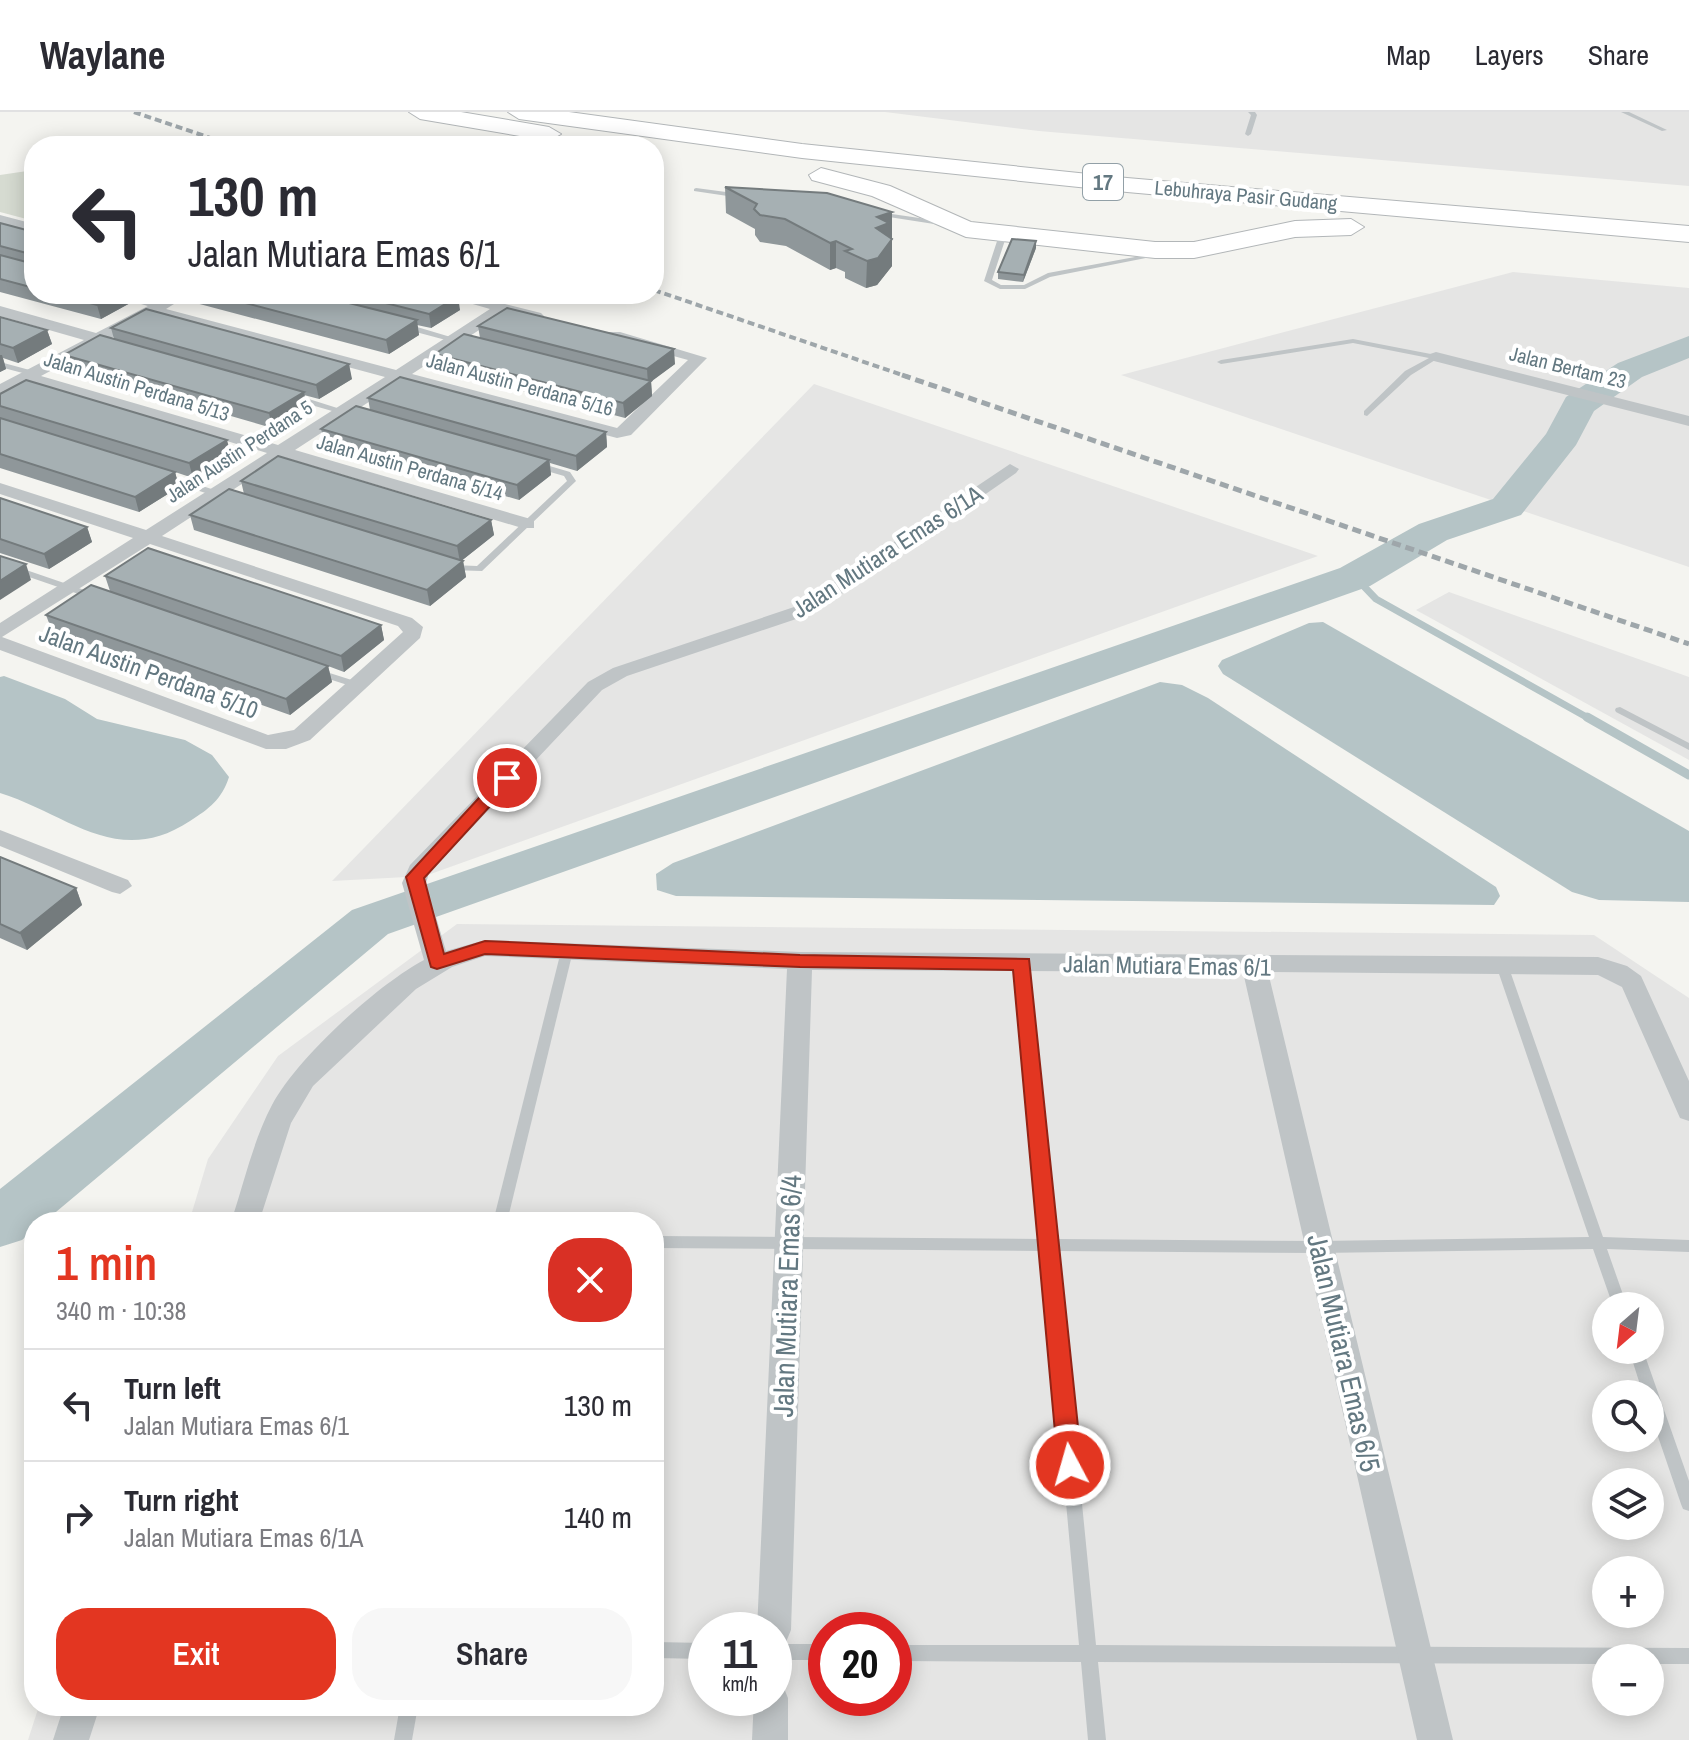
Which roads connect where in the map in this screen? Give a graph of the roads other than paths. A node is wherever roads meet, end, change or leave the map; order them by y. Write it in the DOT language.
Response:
graph roads {
  1 [pos="420,112"];
  2 [pos="519,112"];
  3 [pos="1251,112"];
  4 [pos="1624,112"];
  5 [pos="1664,130"];
  6 [pos="1248,134"];
  7 [pos="566,136"];
  8 [pos="664,151"];
  9 [pos="769,165"];
  10 [pos="696,190"];
  11 [pos="753,197"];
  12 [pos="870,213"];
  13 [pos="4,224"];
  14 [pos="954,225"];
  15 [pos="24,227"];
  16 [pos="1003,234"];
  17 [pos="1689,234"];
  18 [pos="1541,237"];
  19 [pos="1689,249"];
  20 [pos="1181,251"];
  21 [pos="142,304"];
  22 [pos="163,304"];
  23 [pos="487,304"];
  24 [pos="155,308"];
  25 [pos="503,308"];
  26 [pos="0,311"];
  27 [pos="546,319"];
  28 [pos="396,324"];
  29 [pos="590,329"];
  30 [pos="461,341"];
  31 [pos="100,342"];
  32 [pos="1436,357"];
  33 [pos="1221,362"];
  34 [pos="0,364"];
  35 [pos="31,375"];
  36 [pos="398,375"];
  37 [pos="0,391"];
  38 [pos="283,395"];
  39 [pos="349,413"];
  40 [pos="1367,413"];
  41 [pos="1689,421"];
  42 [pos="279,452"];
  43 [pos="522,461"];
  44 [pos="1010,469"];
  45 [pos="144,471"];
  46 [pos="0,488"];
  47 [pos="224,496"];
  48 [pos="528,524"];
  49 [pos="146,538"];
  50 [pos="0,564"];
  51 [pos="445,566"];
  52 [pos="69,587"];
  53 [pos="115,603"];
  54 [pos="0,632"];
  55 [pos="0,643"];
  56 [pos="296,664"];
  57 [pos="357,685"];
  58 [pos="1620,710"];
  59 [pos="1689,747"];
  60 [pos="0,837"];
  61 [pos="120,886"];
  62 [pos="567,951"];
  63 [pos="800,961"];
  64 [pos="437,962"];
  65 [pos="1022,963"];
  66 [pos="1254,966"];
  67 [pos="1503,968"];
  68 [pos="1689,1111"];
  69 [pos="248,1212"];
  70 [pos="502,1212"];
  71 [pos="664,1242"];
  72 [pos="789,1242"];
  73 [pos="1599,1243"];
  74 [pos="1049,1245"];
  75 [pos="1689,1246"];
  76 [pos="1319,1247"];
  77 [pos="1615,1292"];
  78 [pos="1641,1364"];
  79 [pos="1689,1504"];
  80 [pos="775,1612"];
  81 [pos="664,1650"];
  82 [pos="688,1651"];
  83 [pos="912,1653"];
  84 [pos="1088,1654"];
  85 [pos="1415,1656"];
  86 [pos="1689,1656"];
  87 [pos="79,1716"];
  88 [pos="407,1716"];
  89 [pos="771,1716"];
  90 [pos="71,1740"];
  91 [pos="403,1740"];
  92 [pos="770,1740"];
  93 [pos="1097,1740"];
  94 [pos="1435,1740"];
  1 -- 7 [label="highway"];
  2 -- 17 [label="highway, Lebuhraya Pasir Gudang / 17"];
  3 -- 6 [label="lane"];
  4 -- 5 [label="lane"];
  8 -- 9 [label="highway, Lebuhraya Pasir Gudang / 17"];
  9 -- 14 [label="highway"];
  9 -- 18 [label="highway, Lebuhraya Pasir Gudang / 17"];
  10 -- 11 [label="lane"];
  12 -- 14 [label="lane"];
  13 -- 15 [label="street"];
  14 -- 16 [label="highway"];
  16 -- 20 [label="highway"];
  16 -- 20 [label="lane"];
  18 -- 19 [label="highway, Lebuhraya Pasir Gudang / 17"];
  18 -- 20 [label="highway"];
  21 -- 24 [label="lane"];
  22 -- 24 [label="street"];
  23 -- 25 [label="street"];
  24 -- 31 [label="street"];
  24 -- 36 [label="street, Jalan Austin Perdana 5/16"];
  25 -- 27 [label="street"];
  25 -- 30 [label="street, Jalan Austin Perdana 5"];
  26 -- 31 [label="street"];
  28 -- 30 [label="lane"];
  29 -- 36 [label="street, Jalan Austin Perdana 5/16"];
  30 -- 36 [label="street, Jalan Austin Perdana 5"];
  31 -- 35 [label="street"];
  32 -- 33 [label="lane"];
  32 -- 40 [label="lane"];
  32 -- 41 [label="street, Jalan Bertam 23"];
  34 -- 35 [label="lane"];
  35 -- 37 [label="street"];
  35 -- 42 [label="street, Jalan Austin Perdana 5/13"];
  36 -- 39 [label="street, Jalan Austin Perdana 5"];
  38 -- 39 [label="lane"];
  39 -- 42 [label="street, Jalan Austin Perdana 5"];
  42 -- 47 [label="street, Jalan Austin Perdana 5"];
  42 -- 48 [label="street, Jalan Austin Perdana 5/14"];
  43 -- 48 [label="lane"];
  44 -- 64 [label="street, Jalan Mutiara Emas 6/1A"];
  45 -- 47 [label="lane"];
  46 -- 49 [label="street"];
  47 -- 49 [label="street, Jalan Austin Perdana 5"];
  48 -- 51 [label="lane"];
  49 -- 52 [label="street, Jalan Austin Perdana 5"];
  49 -- 57 [label="street, Jalan Austin Perdana 5/10"];
  50 -- 52 [label="lane"];
  52 -- 53 [label="lane"];
  52 -- 54 [label="street, Jalan Austin Perdana 5"];
  55 -- 57 [label="street, Jalan Austin Perdana 5/10"];
  56 -- 57 [label="lane"];
  58 -- 59 [label="lane"];
  60 -- 61 [label="street"];
  62 -- 63 [label="street, Jalan Mutiara Emas 6/1"];
  62 -- 64 [label="street, Jalan Mutiara Emas 6/1"];
  62 -- 70 [label="lane"];
  63 -- 65 [label="street, Jalan Mutiara Emas 6/1"];
  63 -- 72 [label="street, Jalan Mutiara Emas 6/4"];
  64 -- 69 [label="street, Jalan Mutiara Emas 6/1"];
  65 -- 66 [label="street, Jalan Mutiara Emas 6/1"];
  65 -- 74 [label="lane"];
  66 -- 67 [label="street, Jalan Mutiara Emas 6/1"];
  66 -- 76 [label="street, Jalan Mutiara Emas 6/5"];
  67 -- 68 [label="street, Jalan Mutiara Emas 6/1"];
  67 -- 73 [label="lane"];
  71 -- 72 [label="lane"];
  72 -- 74 [label="lane"];
  72 -- 80 [label="street, Jalan Mutiara Emas 6/4"];
  73 -- 75 [label="lane"];
  73 -- 76 [label="lane"];
  73 -- 77 [label="lane"];
  74 -- 76 [label="lane"];
  74 -- 84 [label="lane"];
  76 -- 85 [label="street, Jalan Mutiara Emas 6/5"];
  78 -- 79 [label="lane"];
  81 -- 82 [label="lane"];
  83 -- 84 [label="lane"];
  84 -- 85 [label="lane"];
  84 -- 93 [label="lane"];
  85 -- 86 [label="lane"];
  85 -- 94 [label="street, Jalan Mutiara Emas 6/5"];
  87 -- 90 [label="street"];
  88 -- 91 [label="lane"];
  89 -- 92 [label="street"];
}
